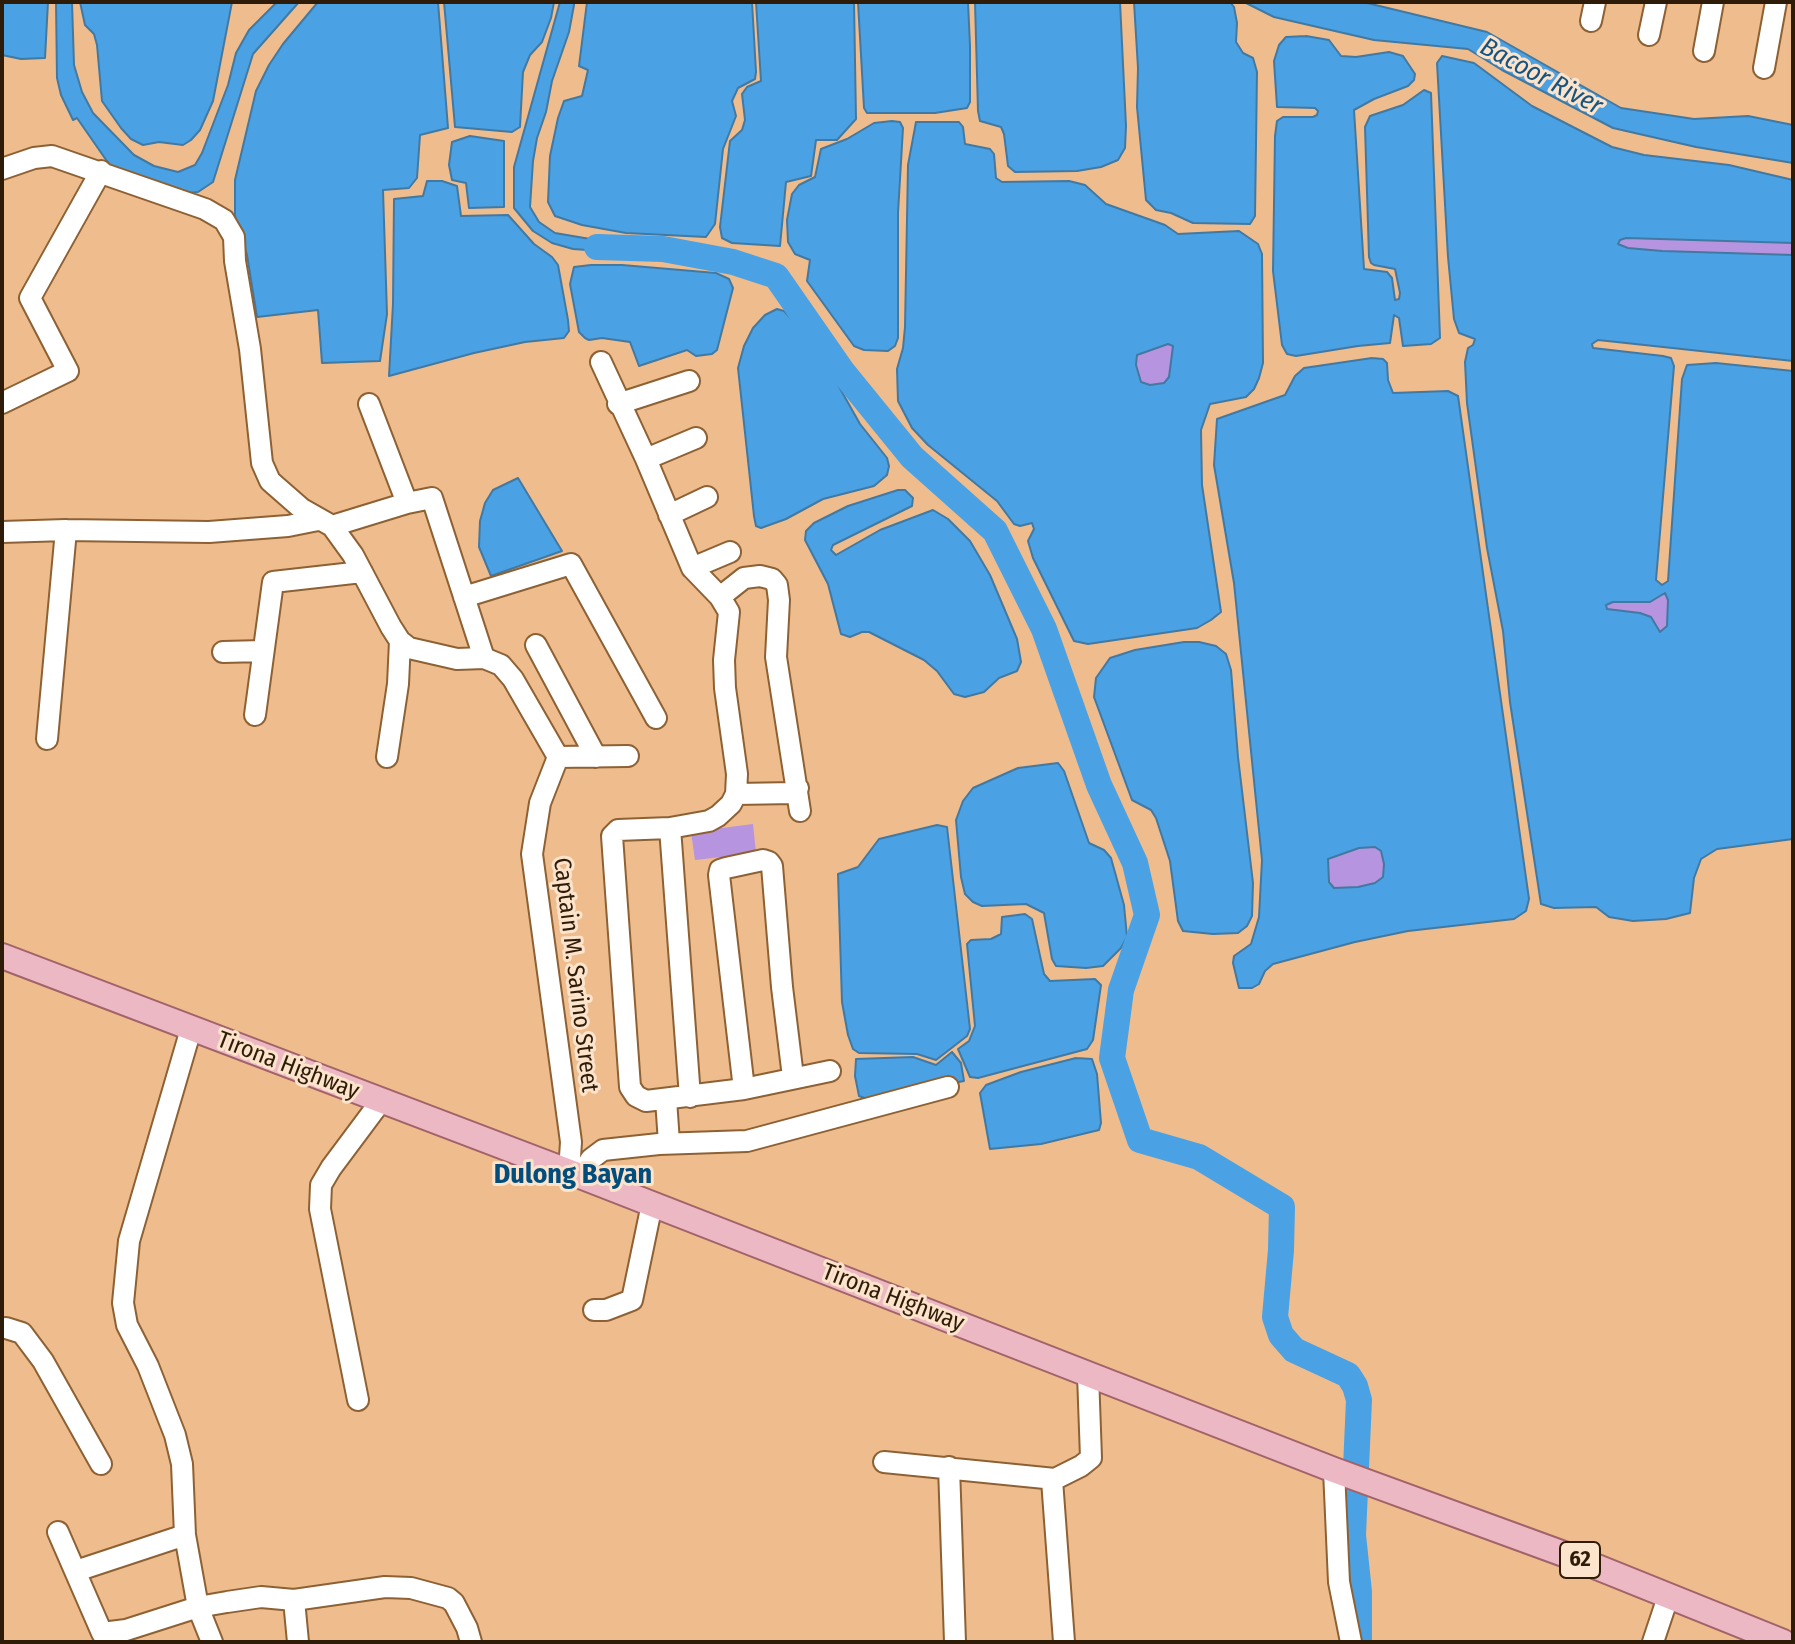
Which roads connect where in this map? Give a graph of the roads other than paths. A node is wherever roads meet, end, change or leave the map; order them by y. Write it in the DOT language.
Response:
graph roads {
  1 [pos="1656,2"];
  2 [pos="1713,2"];
  3 [pos="1776,2"];
  4 [pos="1649,35"];
  5 [pos="1704,51"];
  6 [pos="1764,68"];
  7 [pos="2,169"];
  8 [pos="101,171"];
  9 [pos="601,362"];
  10 [pos="689,381"];
  11 [pos="2,403"];
  12 [pos="369,404"];
  13 [pos="618,404"];
  14 [pos="696,438"];
  15 [pos="646,459"];
  16 [pos="707,497"];
  17 [pos="407,503"];
  18 [pos="669,515"];
  19 [pos="325,523"];
  20 [pos="2,530"];
  21 [pos="66,530"];
  22 [pos="730,552"];
  23 [pos="692,568"];
  24 [pos="362,572"];
  25 [pos="464,597"];
  26 [pos="720,597"];
  27 [pos="400,641"];
  28 [pos="536,645"];
  29 [pos="263,651"];
  30 [pos="223,652"];
  31 [pos="484,658"];
  32 [pos="255,715"];
  33 [pos="656,718"];
  34 [pos="47,739"];
  35 [pos="628,756"];
  36 [pos="387,757"];
  37 [pos="558,757"];
  38 [pos="596,757"];
  39 [pos="798,788"];
  40 [pos="736,794"];
  41 [pos="800,811"];
  42 [pos="670,828"];
  43 [pos="2,956"];
  44 [pos="191,1029"];
  45 [pos="830,1071"];
  46 [pos="793,1077"];
  47 [pos="948,1087"];
  48 [pos="744,1089"];
  49 [pos="690,1097"];
  50 [pos="661,1099"];
  51 [pos="381,1101"];
  52 [pos="664,1144"];
  53 [pos="575,1174"];
  54 [pos="652,1204"];
  55 [pos="594,1310"];
  56 [pos="3,1326"];
  57 [pos="1088,1374"];
  58 [pos="358,1400"];
  59 [pos="884,1462"];
  60 [pos="101,1464"];
  61 [pos="949,1467"];
  62 [pos="1341,1472"];
  63 [pos="1052,1480"];
  64 [pos="58,1532"];
  65 [pos="185,1535"];
  66 [pos="76,1571"];
  67 [pos="1668,1597"];
  68 [pos="294,1600"];
  69 [pos="198,1607"];
  70 [pos="128,1636"];
  71 [pos="212,1642"];
  72 [pos="298,1642"];
  73 [pos="471,1642"];
  74 [pos="955,1642"];
  75 [pos="1064,1642"];
  76 [pos="1351,1642"];
  77 [pos="1653,1642"];
  78 [pos="1783,1642"];
  1 -- 4 [label="street"];
  2 -- 5 [label="street"];
  3 -- 6 [label="street"];
  7 -- 8 [label="street"];
  8 -- 11 [label="street"];
  8 -- 19 [label="street"];
  9 -- 13 [label="street"];
  10 -- 13 [label="street"];
  12 -- 17 [label="street"];
  13 -- 15 [label="street"];
  14 -- 15 [label="street"];
  15 -- 18 [label="street"];
  16 -- 18 [label="street"];
  17 -- 19 [label="street"];
  17 -- 25 [label="street"];
  18 -- 23 [label="street"];
  19 -- 21 [label="street"];
  19 -- 24 [label="street"];
  20 -- 21 [label="street"];
  21 -- 34 [label="street"];
  22 -- 23 [label="street"];
  23 -- 26 [label="street"];
  24 -- 27 [label="street"];
  24 -- 29 [label="street"];
  25 -- 31 [label="street"];
  25 -- 33 [label="street"];
  26 -- 39 [label="street"];
  26 -- 40 [label="street"];
  27 -- 31 [label="street"];
  27 -- 36 [label="street"];
  28 -- 38 [label="street"];
  29 -- 30 [label="street"];
  29 -- 32 [label="street"];
  31 -- 37 [label="street"];
  35 -- 38 [label="street"];
  37 -- 38 [label="street"];
  37 -- 53 [label="street, Captain M. Sarino Street"];
  39 -- 40 [label="street"];
  39 -- 41 [label="street"];
  40 -- 42 [label="street"];
  42 -- 49 [label="street"];
  42 -- 50 [label="street"];
  43 -- 44 [label="main road, Tirona Highway / 62"];
  44 -- 51 [label="main road, Tirona Highway / 62"];
  44 -- 65 [label="street"];
  45 -- 46 [label="street"];
  46 -- 48 [label="street"];
  46 -- 48 [label="street"];
  47 -- 52 [label="street"];
  48 -- 49 [label="street"];
  49 -- 50 [label="street"];
  50 -- 52 [label="street"];
  51 -- 53 [label="main road, Tirona Highway / 62"];
  51 -- 58 [label="street"];
  52 -- 53 [label="street"];
  53 -- 54 [label="main road, Tirona Highway / 62"];
  54 -- 55 [label="street"];
  54 -- 57 [label="main road, Tirona Highway / 62"];
  56 -- 60 [label="street"];
  57 -- 62 [label="main road, Tirona Highway / 62"];
  57 -- 63 [label="street"];
  59 -- 61 [label="street"];
  61 -- 63 [label="street"];
  61 -- 74 [label="street"];
  62 -- 67 [label="main road, Tirona Highway / 62"];
  62 -- 76 [label="street"];
  63 -- 75 [label="street"];
  64 -- 66 [label="street"];
  65 -- 66 [label="street"];
  65 -- 69 [label="street"];
  66 -- 70 [label="street"];
  67 -- 77 [label="street"];
  67 -- 78 [label="main road, Tirona Highway / 62"];
  68 -- 69 [label="street"];
  68 -- 72 [label="street"];
  68 -- 73 [label="street"];
  69 -- 70 [label="street"];
  69 -- 71 [label="street"];
}
